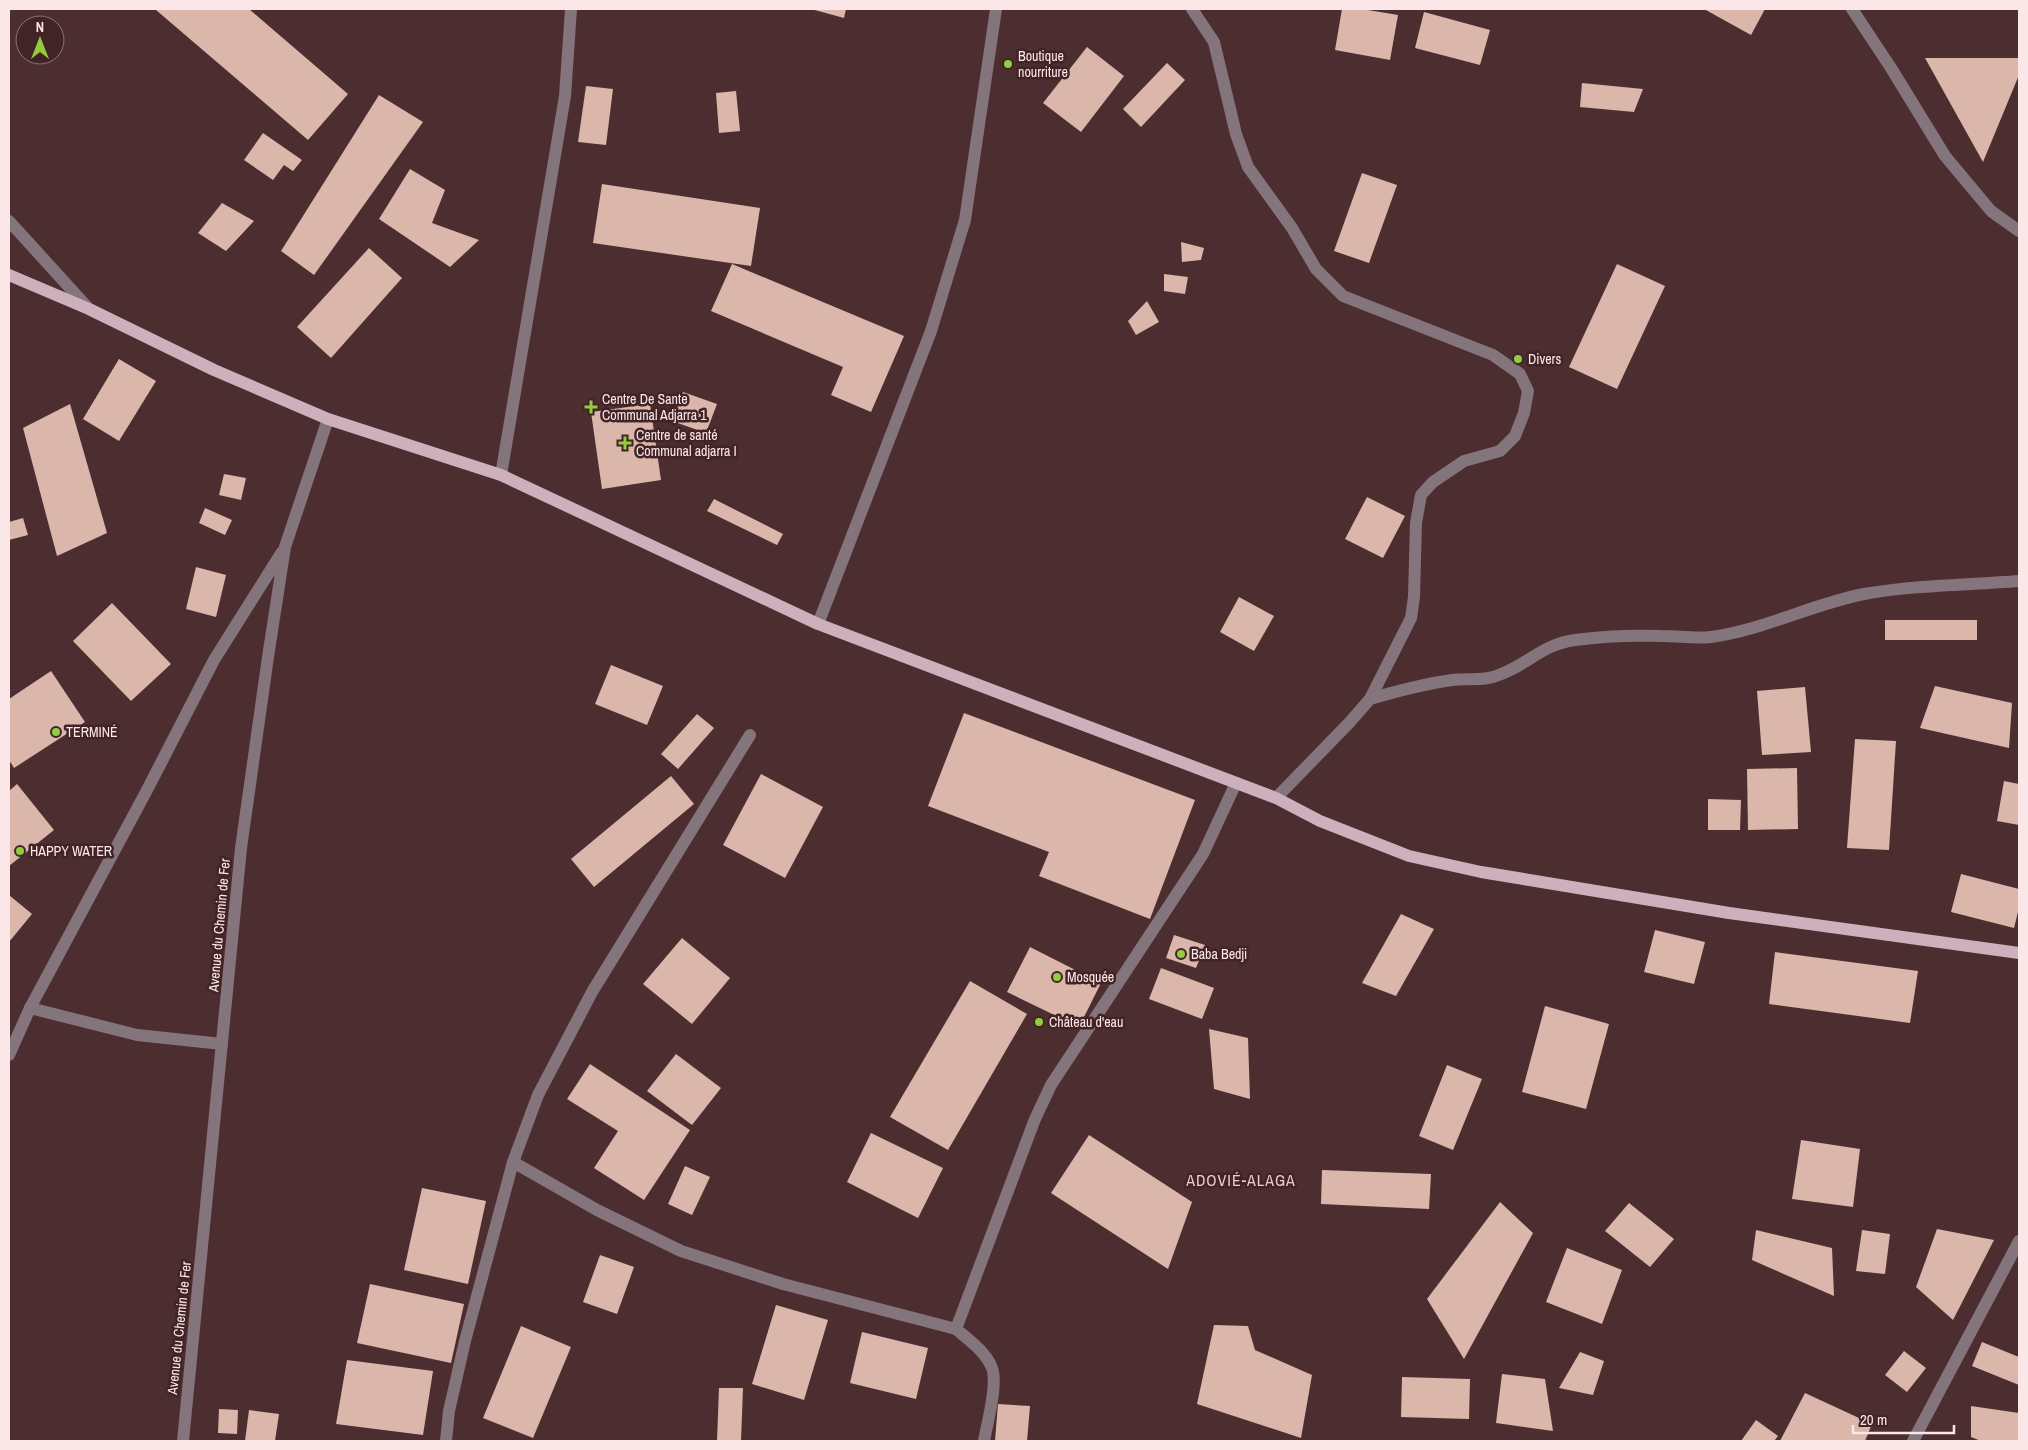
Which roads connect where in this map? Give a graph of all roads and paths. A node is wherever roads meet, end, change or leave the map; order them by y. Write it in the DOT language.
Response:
graph roads {
  1 [pos="571,9"];
  2 [pos="996,9"];
  3 [pos="1192,9"];
  4 [pos="1852,9"];
  5 [pos="9,221"];
  6 [pos="2019,231"];
  7 [pos="9,275"];
  8 [pos="89,309"];
  9 [pos="328,420"];
  10 [pos="501,475"];
  11 [pos="285,547"];
  12 [pos="2019,582"];
  13 [pos="818,624"];
  14 [pos="1370,699"];
  15 [pos="750,735"];
  16 [pos="1236,783"];
  17 [pos="1276,798"];
  18 [pos="2019,953"];
  19 [pos="30,1008"];
  20 [pos="222,1044"];
  21 [pos="9,1055"];
  22 [pos="513,1162"];
  23 [pos="2019,1241"];
  24 [pos="956,1329"];
  25 [pos="183,1441"];
  26 [pos="446,1441"];
  27 [pos="984,1441"];
  28 [pos="1913,1441"];
  1 -- 10 [label="street"];
  2 -- 13 [label="street"];
  3 -- 14 [label="street"];
  4 -- 6 [label="street"];
  5 -- 8 [label="street"];
  7 -- 8 [label="main road"];
  8 -- 9 [label="main road"];
  9 -- 10 [label="main road"];
  9 -- 11 [label="street, Avenue du Chemin de Fer"];
  10 -- 13 [label="main road"];
  11 -- 19 [label="street"];
  11 -- 20 [label="street, Avenue du Chemin de Fer"];
  12 -- 14 [label="street"];
  13 -- 16 [label="main road"];
  14 -- 17 [label="street"];
  15 -- 22 [label="street"];
  16 -- 17 [label="main road"];
  16 -- 24 [label="street"];
  17 -- 18 [label="main road"];
  19 -- 20 [label="street"];
  19 -- 21 [label="street"];
  20 -- 25 [label="street, Avenue du Chemin de Fer"];
  22 -- 24 [label="street"];
  22 -- 26 [label="street"];
  23 -- 28 [label="street"];
  24 -- 27 [label="street"];
}
